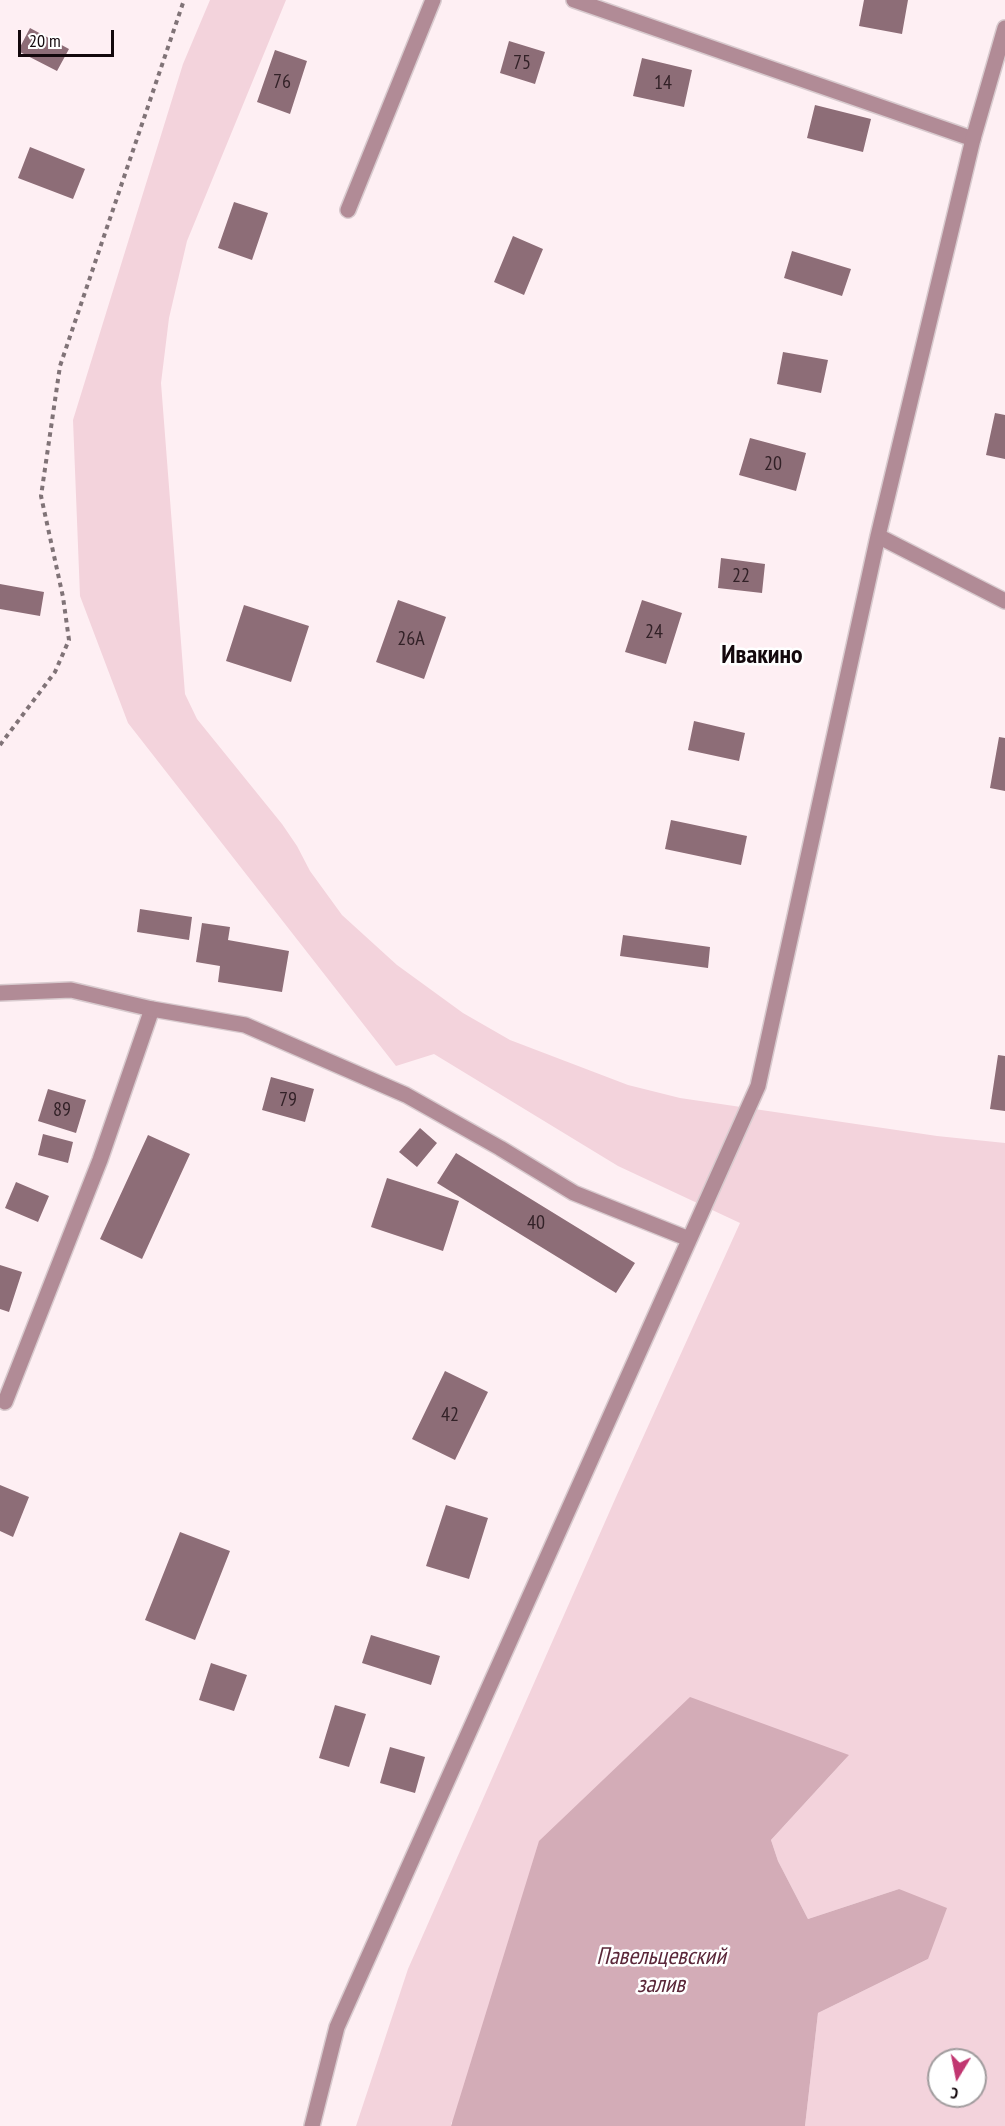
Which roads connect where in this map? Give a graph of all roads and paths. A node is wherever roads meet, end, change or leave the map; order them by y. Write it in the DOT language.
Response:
graph roads {
  1 [pos="184,0"];
  2 [pos="433,0"];
  3 [pos="574,0"];
  4 [pos="1005,28"];
  5 [pos="973,139"];
  6 [pos="348,210"];
  7 [pos="878,536"];
  8 [pos="1005,601"];
  9 [pos="0,745"];
  10 [pos="0,993"];
  11 [pos="152,1009"];
  12 [pos="689,1239"];
  13 [pos="5,1402"];
  14 [pos="312,2126"];
  1 -- 9 [label="path"];
  2 -- 6 [label="street"];
  3 -- 5 [label="street"];
  4 -- 5 [label="street"];
  5 -- 7 [label="street"];
  7 -- 8 [label="street"];
  7 -- 12 [label="street"];
  10 -- 11 [label="street"];
  11 -- 12 [label="street"];
  11 -- 13 [label="street"];
  12 -- 14 [label="street"];
}
